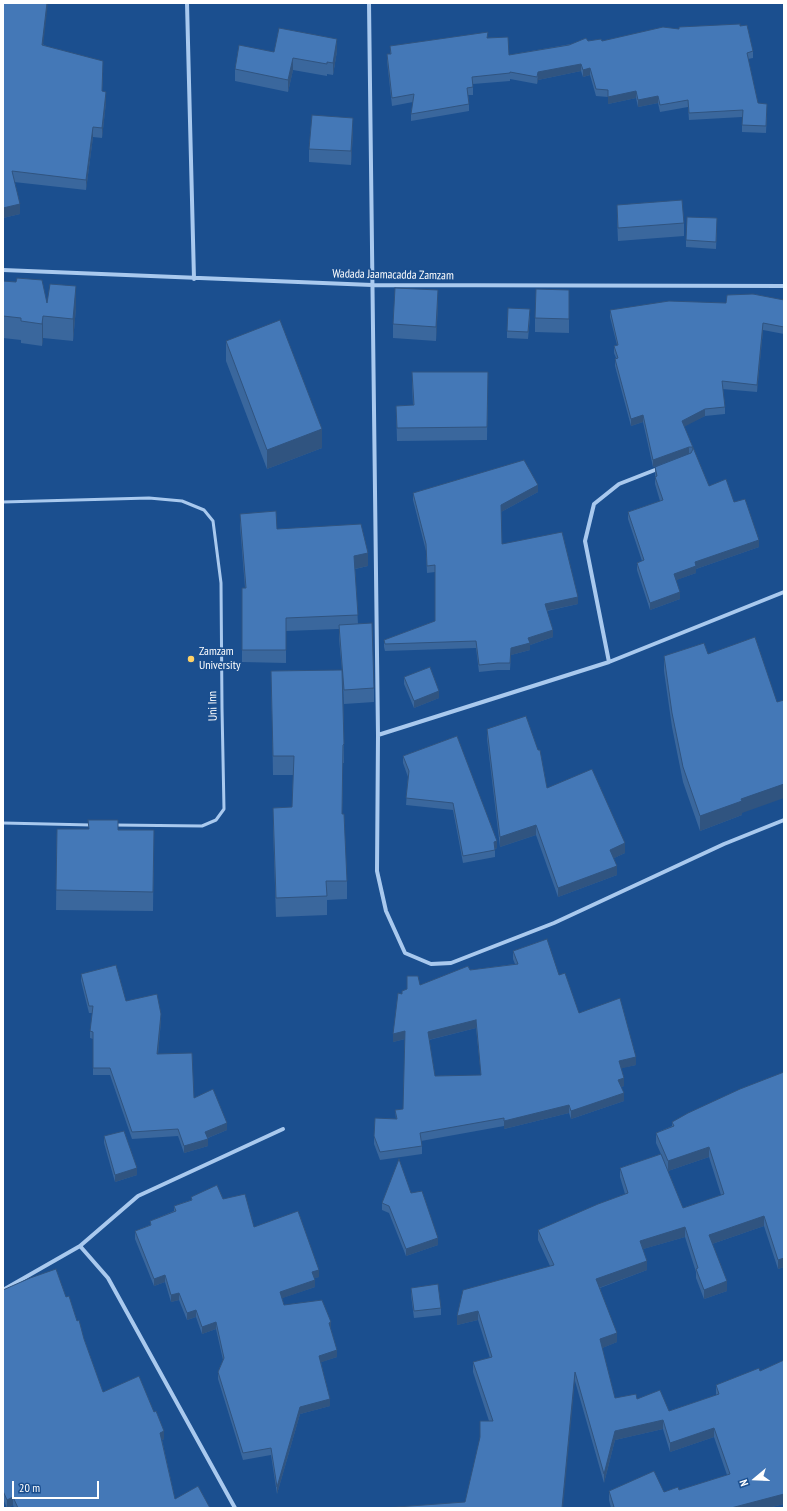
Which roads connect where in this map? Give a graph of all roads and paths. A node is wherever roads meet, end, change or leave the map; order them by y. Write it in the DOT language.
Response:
graph roads {
  1 [pos="187,3"];
  2 [pos="369,3"];
  3 [pos="3,270"];
  4 [pos="194,279"];
  5 [pos="372,285"];
  6 [pos="784,286"];
  7 [pos="662,468"];
  8 [pos="3,502"];
  9 [pos="784,592"];
  10 [pos="609,662"];
  11 [pos="378,735"];
  12 [pos="784,820"];
  13 [pos="3,823"];
  14 [pos="93,825"];
  15 [pos="108,825"];
  16 [pos="283,1129"];
  17 [pos="80,1246"];
  18 [pos="3,1290"];
  19 [pos="235,1508"];
  1 -- 4 [label="street"];
  2 -- 5 [label="street"];
  3 -- 4 [label="street, Wadada Jaamacadda Zamzam"];
  4 -- 5 [label="street, Wadada Jaamacadda Zamzam"];
  5 -- 6 [label="street, Wadada Jaamacadda Zamzam"];
  5 -- 11 [label="street"];
  7 -- 10 [label="street"];
  8 -- 15 [label="lane, Uni Inn"];
  9 -- 10 [label="street"];
  10 -- 11 [label="street"];
  11 -- 12 [label="street"];
  13 -- 14 [label="lane"];
  16 -- 17 [label="street"];
  17 -- 18 [label="street"];
  17 -- 19 [label="street"];
}
